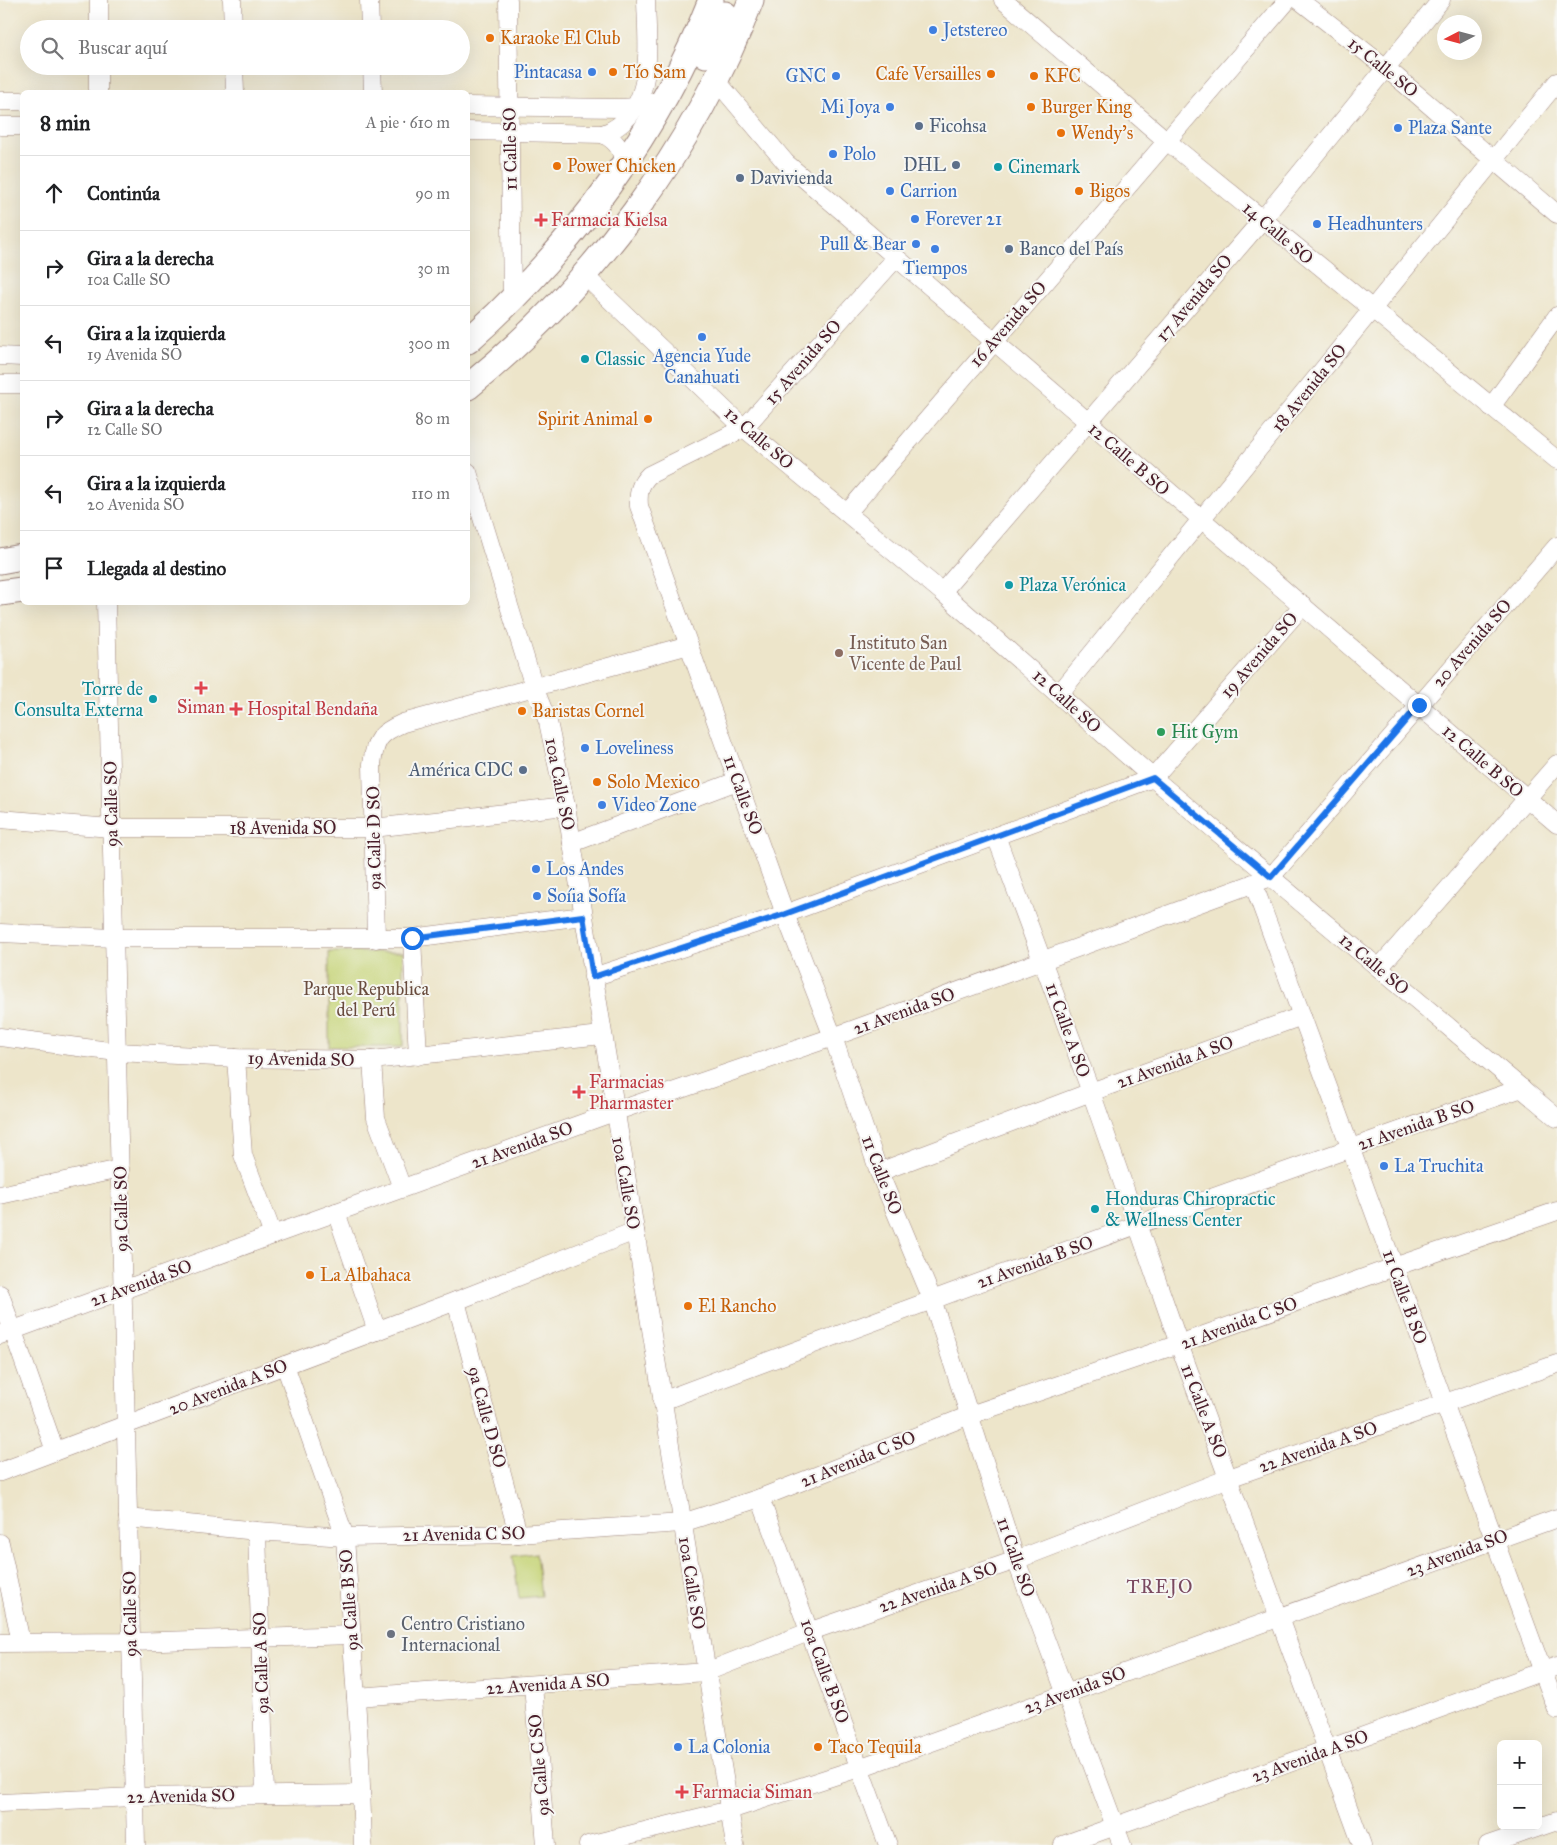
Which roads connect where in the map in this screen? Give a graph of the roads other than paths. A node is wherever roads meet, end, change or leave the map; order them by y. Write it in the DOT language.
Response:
graph roads {
  1 [pos="99,0"];
  2 [pos="232,0"];
  3 [pos="369,0"];
  4 [pos="508,0"];
  5 [pos="646,0"];
  6 [pos="751,0"];
  7 [pos="1003,0"];
  8 [pos="1288,0"];
  9 [pos="1299,0"];
  10 [pos="1441,0"];
  11 [pos="718,7"];
  12 [pos="99,20"];
  13 [pos="233,20"];
  14 [pos="370,20"];
  15 [pos="1386,68"];
  16 [pos="98,75"];
  17 [pos="234,75"];
  18 [pos="372,75"];
  19 [pos="716,80"];
  20 [pos="1557,82"];
  21 [pos="98,90"];
  22 [pos="235,90"];
  23 [pos="373,90"];
  24 [pos="662,100"];
  25 [pos="0,101"];
  26 [pos="20,102"];
  27 [pos="470,106"];
  28 [pos="510,107"];
  29 [pos="636,107"];
  30 [pos="0,126"];
  31 [pos="20,126"];
  32 [pos="470,131"];
  33 [pos="510,132"];
  34 [pos="603,134"];
  35 [pos="1167,141"];
  36 [pos="1494,161"];
  37 [pos="624,162"];
  38 [pos="1557,214"];
  39 [pos="1262,220"];
  40 [pos="555,253"];
  41 [pos="896,258"];
  42 [pos="584,275"];
  43 [pos="512,298"];
  44 [pos="1372,311"];
  45 [pos="1557,316"];
  46 [pos="470,339"];
  47 [pos="993,342"];
  48 [pos="0,356"];
  49 [pos="20,357"];
  50 [pos="0,384"];
  51 [pos="20,384"];
  52 [pos="470,385"];
  53 [pos="1491,407"];
  54 [pos="1088,423"];
  55 [pos="744,428"];
  56 [pos="1557,460"];
  57 [pos="470,479"];
  58 [pos="639,506"];
  59 [pos="847,513"];
  60 [pos="1201,520"];
  61 [pos="1557,546"];
  62 [pos="20,558"];
  63 [pos="0,561"];
  64 [pos="20,590"];
  65 [pos="942,592"];
  66 [pos="0,593"];
  67 [pos="106,605"];
  68 [pos="1303,605"];
  69 [pos="689,646"];
  70 [pos="534,687"];
  71 [pos="1059,694"];
  72 [pos="1419,705"];
  73 [pos="1557,764"];
  74 [pos="1153,778"];
  75 [pos="737,781"];
  76 [pos="1527,798"];
  77 [pos="566,806"];
  78 [pos="0,820"];
  79 [pos="1557,824"];
  80 [pos="111,828"];
  81 [pos="373,828"];
  82 [pos="996,836"];
  83 [pos="572,843"];
  84 [pos="1271,877"];
  85 [pos="1253,884"];
  86 [pos="785,914"];
  87 [pos="583,916"];
  88 [pos="0,933"];
  89 [pos="114,938"];
  90 [pos="412,938"];
  91 [pos="376,939"];
  92 [pos="1043,961"];
  93 [pos="1379,968"];
  94 [pos="593,977"];
  95 [pos="1302,1016"];
  96 [pos="602,1035"];
  97 [pos="0,1037"];
  98 [pos="833,1037"];
  99 [pos="117,1052"];
  100 [pos="418,1056"];
  101 [pos="236,1058"];
  102 [pos="372,1060"];
  103 [pos="1522,1088"];
  104 [pos="1091,1092"];
  105 [pos="614,1112"];
  106 [pos="1557,1118"];
  107 [pos="1350,1148"];
  108 [pos="120,1169"];
  109 [pos="879,1172"];
  110 [pos="402,1188"];
  111 [pos="0,1195"];
  112 [pos="1557,1211"];
  113 [pos="336,1212"];
  114 [pos="1136,1226"];
  115 [pos="635,1231"];
  116 [pos="273,1235"];
  117 [pos="1394,1267"];
  118 [pos="123,1291"];
  119 [pos="0,1294"];
  120 [pos="932,1300"];
  121 [pos="456,1301"];
  122 [pos="377,1331"];
  123 [pos="6,1333"];
  124 [pos="1179,1344"];
  125 [pos="1557,1364"];
  126 [pos="285,1365"];
  127 [pos="662,1401"];
  128 [pos="1444,1403"];
  129 [pos="970,1415"];
  130 [pos="126,1425"];
  131 [pos="56,1451"];
  132 [pos="0,1472"];
  133 [pos="1229,1478"];
  134 [pos="760,1498"];
  135 [pos="128,1518"];
  136 [pos="1557,1518"];
  137 [pos="682,1523"];
  138 [pos="257,1531"];
  139 [pos="518,1534"];
  140 [pos="345,1537"];
  141 [pos="1494,1540"];
  142 [pos="0,1544"];
  143 [pos="1016,1560"];
  144 [pos="1278,1618"];
  145 [pos="811,1631"];
  146 [pos="352,1635"];
  147 [pos="260,1638"];
  148 [pos="0,1642"];
  149 [pos="21,1642"];
  150 [pos="131,1642"];
  151 [pos="1550,1668"];
  152 [pos="706,1672"];
  153 [pos="533,1685"];
  154 [pos="1066,1694"];
  155 [pos="356,1697"];
  156 [pos="1557,1710"];
  157 [pos="1327,1751"];
  158 [pos="858,1768"];
  159 [pos="361,1794"];
  160 [pos="265,1795"];
  161 [pos="135,1797"];
  162 [pos="0,1803"];
  163 [pos="730,1810"];
  164 [pos="1557,1821"];
  165 [pos="1115,1826"];
  166 [pos="136,1845"];
  167 [pos="363,1845"];
  168 [pos="546,1845"];
  169 [pos="588,1845"];
  170 [pos="735,1845"];
  171 [pos="888,1845"];
  172 [pos="1063,1845"];
  173 [pos="1122,1845"];
  174 [pos="1362,1845"];
  175 [pos="1488,1845"];
  1 -- 12 [label="street"];
  2 -- 13 [label="street"];
  3 -- 14 [label="street"];
  4 -- 28 [label="street, 11 Calle SO"];
  5 -- 29 [label="street"];
  6 -- 19 [label="highway"];
  7 -- 35 [label="street, 14 Calle SO"];
  8 -- 35 [label="street, 16 Avenida SO"];
  9 -- 15 [label="street, 15 Calle SO"];
  10 -- 15 [label="street, 17 Avenida SO"];
  11 -- 24 [label="highway"];
  11 -- 40 [label="highway"];
  15 -- 36 [label="street, 15 Calle SO"];
  15 -- 39 [label="street, 17 Avenida SO"];
  16 -- 21 [label="street"];
  17 -- 22 [label="street"];
  18 -- 23 [label="street"];
  19 -- 41 [label="street, 12 Calle B SO"];
  19 -- 42 [label="highway"];
  20 -- 36 [label="street, 18 Avenida SO"];
  24 -- 29 [label="street"];
  24 -- 37 [label="highway"];
  25 -- 26 [label="street"];
  27 -- 28 [label="street"];
  28 -- 29 [label="street"];
  28 -- 33 [label="street, 11 Calle SO"];
  29 -- 34 [label="street"];
  30 -- 31 [label="street"];
  32 -- 33 [label="street"];
  33 -- 34 [label="street"];
  33 -- 43 [label="street, 11 Calle SO"];
  34 -- 37 [label="street"];
  35 -- 39 [label="street, 14 Calle SO"];
  35 -- 47 [label="street, 16 Avenida SO"];
  36 -- 38 [label="street, 15 Calle SO"];
  36 -- 44 [label="street, 18 Avenida SO"];
  37 -- 40 [label="highway"];
  39 -- 44 [label="street, 14 Calle SO"];
  39 -- 54 [label="street, 17 Avenida SO"];
  40 -- 43 [label="highway"];
  41 -- 47 [label="street, 12 Calle B SO"];
  41 -- 55 [label="street, 15 Avenida SO"];
  42 -- 52 [label="highway"];
  42 -- 55 [label="street, 12 Calle SO"];
  43 -- 46 [label="highway"];
  44 -- 53 [label="street, 14 Calle SO"];
  44 -- 60 [label="street, 18 Avenida SO"];
  45 -- 53 [label="street"];
  47 -- 54 [label="street, 12 Calle B SO"];
  47 -- 59 [label="street, 16 Avenida SO"];
  48 -- 49 [label="street"];
  50 -- 51 [label="street"];
  53 -- 56 [label="street, 14 Calle SO"];
  54 -- 60 [label="street, 12 Calle B SO"];
  54 -- 65 [label="street, 17 Avenida SO"];
  55 -- 58 [label="street, 15 Avenida SO"];
  55 -- 59 [label="street, 12 Calle SO"];
  57 -- 70 [label="street, 10a Calle SO"];
  58 -- 69 [label="street, 11 Calle SO"];
  59 -- 65 [label="street, 12 Calle SO"];
  60 -- 68 [label="street, 12 Calle B SO"];
  60 -- 71 [label="street, 18 Avenida SO"];
  61 -- 72 [label="street, 20 Avenida SO"];
  62 -- 63 [label="highway"];
  64 -- 66 [label="highway"];
  65 -- 71 [label="street, 12 Calle SO"];
  67 -- 80 [label="street, 9a Calle SO"];
  68 -- 72 [label="street, 12 Calle B SO"];
  68 -- 74 [label="street, 19 Avenida SO"];
  69 -- 70 [label="street"];
  69 -- 75 [label="street, 11 Calle SO"];
  70 -- 77 [label="street, 10a Calle SO"];
  70 -- 81 [label="street, 9a Calle D SO"];
  71 -- 74 [label="street, 12 Calle SO"];
  72 -- 76 [label="street, 12 Calle B SO"];
  72 -- 84 [label="street, 20 Avenida SO"];
  73 -- 76 [label="street"];
  74 -- 82 [label="street, 19 Avenida SO"];
  74 -- 84 [label="street, 12 Calle SO"];
  75 -- 83 [label="street"];
  75 -- 86 [label="street, 11 Calle SO"];
  76 -- 79 [label="street, 12 Calle B SO"];
  76 -- 93 [label="street"];
  77 -- 81 [label="street, 18 Avenida SO"];
  77 -- 83 [label="street, 10a Calle SO"];
  78 -- 80 [label="street, 18 Avenida SO"];
  80 -- 81 [label="street, 18 Avenida SO"];
  80 -- 89 [label="street, 9a Calle SO"];
  81 -- 91 [label="street, 9a Calle D SO"];
  82 -- 86 [label="street, 19 Avenida SO"];
  82 -- 92 [label="street, 11 Calle A SO"];
  83 -- 87 [label="street, 10a Calle SO"];
  84 -- 85 [label="street, 21 Avenida SO"];
  84 -- 93 [label="street, 12 Calle SO"];
  85 -- 92 [label="street, 21 Avenida SO"];
  85 -- 95 [label="street, 11 Calle B SO"];
  86 -- 94 [label="street, 19 Avenida SO"];
  86 -- 98 [label="street, 11 Calle SO"];
  87 -- 90 [label="street"];
  87 -- 94 [label="street, 10a Calle SO"];
  88 -- 89 [label="street"];
  89 -- 91 [label="street"];
  89 -- 99 [label="street, 9a Calle SO"];
  90 -- 91 [label="street"];
  90 -- 100 [label="street"];
  92 -- 98 [label="street, 21 Avenida SO"];
  92 -- 104 [label="street, 11 Calle A SO"];
  93 -- 103 [label="street, 12 Calle SO"];
  94 -- 96 [label="street, 10a Calle SO"];
  95 -- 104 [label="street, 21 Avenida A SO"];
  95 -- 107 [label="street, 11 Calle B SO"];
  96 -- 100 [label="street, 19 Avenida SO"];
  96 -- 105 [label="street, 10a Calle SO"];
  97 -- 99 [label="street, 19 Avenida SO"];
  98 -- 105 [label="street, 21 Avenida SO"];
  98 -- 109 [label="street, 11 Calle SO"];
  99 -- 101 [label="street, 19 Avenida SO"];
  99 -- 108 [label="street, 9a Calle SO"];
  100 -- 102 [label="street, 19 Avenida SO"];
  101 -- 102 [label="street, 19 Avenida SO"];
  101 -- 116 [label="street"];
  102 -- 110 [label="street"];
  103 -- 106 [label="street, 12 Calle SO"];
  103 -- 107 [label="street, 21 Avenida B SO"];
  104 -- 109 [label="street, 21 Avenida A SO"];
  104 -- 114 [label="street, 11 Calle A SO"];
  105 -- 110 [label="street, 21 Avenida SO"];
  105 -- 115 [label="street, 10a Calle SO"];
  107 -- 114 [label="street, 21 Avenida B SO"];
  107 -- 117 [label="street, 11 Calle B SO"];
  108 -- 111 [label="street"];
  108 -- 118 [label="street, 9a Calle SO"];
  109 -- 120 [label="street, 11 Calle SO"];
  110 -- 113 [label="street, 21 Avenida SO"];
  112 -- 117 [label="street, 21 Avenida C SO"];
  113 -- 116 [label="street, 21 Avenida SO"];
  113 -- 122 [label="street"];
  114 -- 120 [label="street, 21 Avenida B SO"];
  114 -- 124 [label="street, 11 Calle A SO"];
  115 -- 121 [label="street"];
  115 -- 127 [label="street, 10a Calle SO"];
  116 -- 118 [label="street, 21 Avenida SO"];
  117 -- 124 [label="street, 21 Avenida C SO"];
  117 -- 128 [label="street, 11 Calle B SO"];
  118 -- 123 [label="street, 21 Avenida SO"];
  118 -- 130 [label="street, 9a Calle SO"];
  119 -- 123 [label="street"];
  120 -- 127 [label="street, 21 Avenida B SO"];
  120 -- 129 [label="street, 11 Calle SO"];
  121 -- 122 [label="street, 20 Avenida A SO"];
  121 -- 139 [label="street, 9a Calle D SO"];
  122 -- 126 [label="street, 20 Avenida A SO"];
  123 -- 131 [label="street"];
  124 -- 129 [label="street, 21 Avenida C SO"];
  124 -- 133 [label="street, 11 Calle A SO"];
  125 -- 128 [label="street, 22 Avenida A SO"];
  126 -- 130 [label="street, 20 Avenida A SO"];
  126 -- 140 [label="street, 9a Calle B SO"];
  127 -- 137 [label="street, 10a Calle SO"];
  128 -- 133 [label="street, 22 Avenida A SO"];
  128 -- 141 [label="street, 11 Calle B SO"];
  129 -- 134 [label="street, 21 Avenida C SO"];
  129 -- 143 [label="street, 11 Calle SO"];
  130 -- 131 [label="street, 20 Avenida A SO"];
  130 -- 135 [label="street, 9a Calle SO"];
  131 -- 132 [label="street, 20 Avenida A SO"];
  133 -- 143 [label="street, 22 Avenida A SO"];
  133 -- 144 [label="street, 11 Calle A SO"];
  134 -- 137 [label="street, 21 Avenida C SO"];
  134 -- 145 [label="street, 10a Calle B SO"];
  135 -- 138 [label="street, 21 Avenida C SO"];
  135 -- 150 [label="street, 9a Calle SO"];
  136 -- 141 [label="street, 23 Avenida SO"];
  137 -- 139 [label="street, 21 Avenida C SO"];
  137 -- 152 [label="street, 10a Calle SO"];
  138 -- 140 [label="street, 21 Avenida C SO"];
  138 -- 147 [label="street, 9a Calle A SO"];
  139 -- 140 [label="street, 21 Avenida C SO"];
  140 -- 146 [label="street, 9a Calle B SO"];
  141 -- 144 [label="street, 23 Avenida SO"];
  141 -- 151 [label="street, 11 Calle B SO"];
  142 -- 149 [label="street"];
  143 -- 145 [label="street, 22 Avenida A SO"];
  143 -- 154 [label="street, 11 Calle SO"];
  144 -- 154 [label="street, 23 Avenida SO"];
  144 -- 157 [label="street, 11 Calle A SO"];
  145 -- 152 [label="street, 22 Avenida A SO"];
  145 -- 158 [label="street, 10a Calle B SO"];
  146 -- 147 [label="street"];
  146 -- 155 [label="street, 9a Calle B SO"];
  147 -- 150 [label="street"];
  147 -- 160 [label="street, 9a Calle A SO"];
  148 -- 149 [label="street"];
  149 -- 150 [label="street"];
  150 -- 161 [label="street, 9a Calle SO"];
  151 -- 156 [label="street, 11 Calle B SO"];
  151 -- 157 [label="street, 23 Avenida A SO"];
  152 -- 153 [label="street, 22 Avenida A SO"];
  152 -- 163 [label="street, 10a Calle SO"];
  153 -- 155 [label="street, 22 Avenida A SO"];
  153 -- 168 [label="street, 9a Calle C SO"];
  154 -- 158 [label="street, 23 Avenida SO"];
  154 -- 165 [label="street, 11 Calle SO"];
  155 -- 159 [label="street, 9a Calle B SO"];
  157 -- 165 [label="street, 23 Avenida A SO"];
  157 -- 174 [label="street, 11 Calle A SO"];
  158 -- 163 [label="street, 23 Avenida SO"];
  158 -- 171 [label="street, 10a Calle B SO"];
  159 -- 160 [label="street, 22 Avenida SO"];
  159 -- 167 [label="street, 9a Calle B SO"];
  160 -- 161 [label="street, 22 Avenida SO"];
  161 -- 162 [label="street, 22 Avenida SO"];
  161 -- 166 [label="street, 9a Calle SO"];
  163 -- 169 [label="street, 23 Avenida SO"];
  163 -- 170 [label="street, 10a Calle SO"];
  164 -- 175 [label="street"];
  165 -- 172 [label="street, 23 Avenida A SO"];
  165 -- 173 [label="street, 11 Calle SO"];
}
